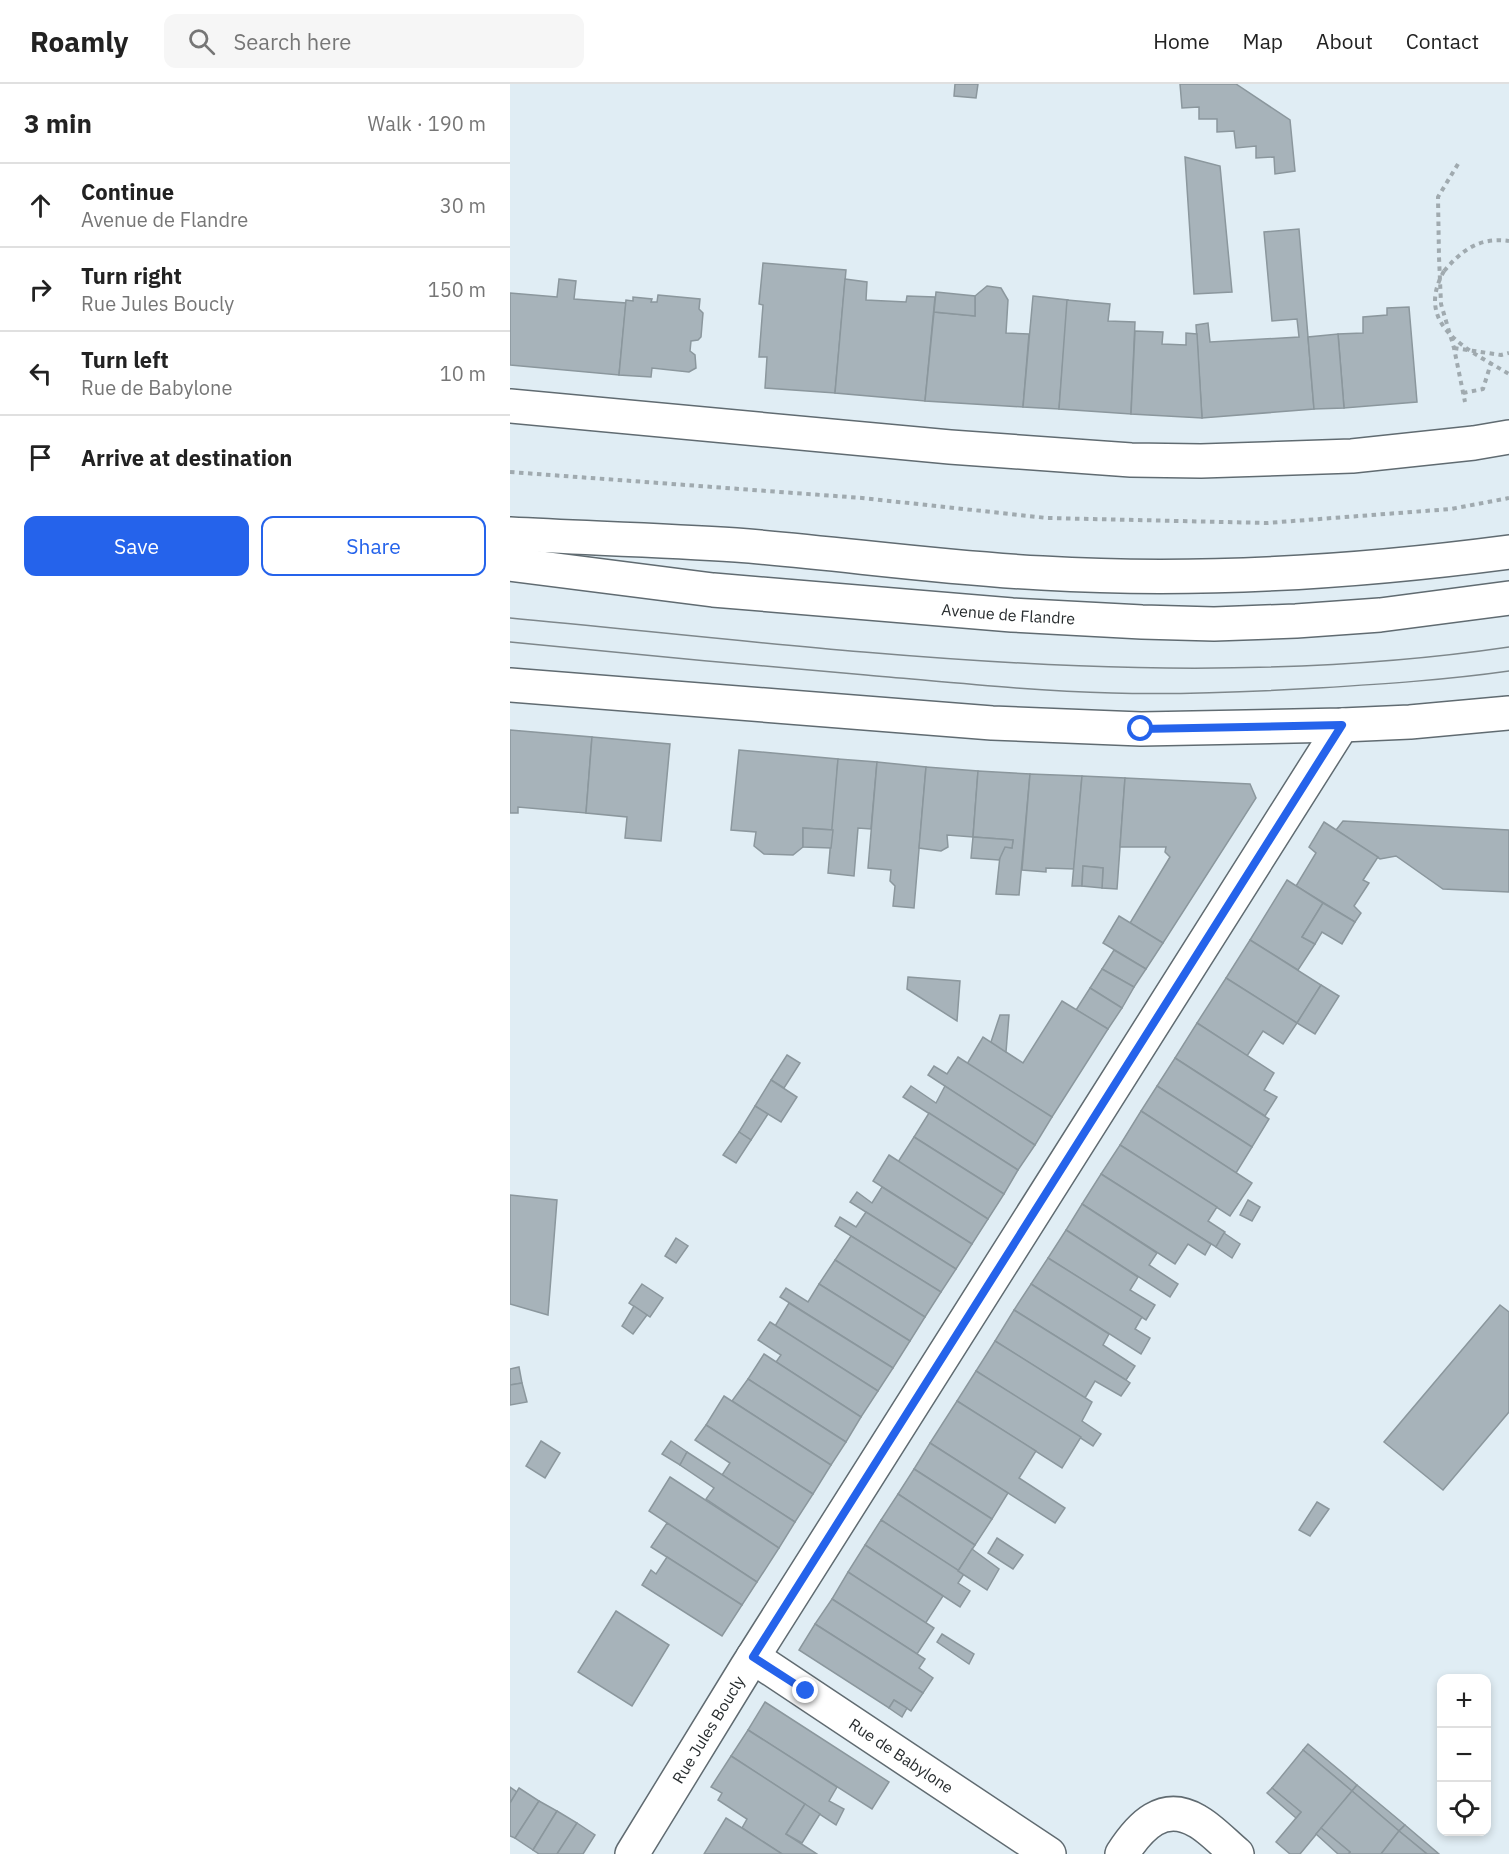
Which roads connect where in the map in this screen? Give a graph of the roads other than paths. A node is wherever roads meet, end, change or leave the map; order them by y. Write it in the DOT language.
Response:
graph roads {
  1 [pos="510,406"];
  2 [pos="1509,437"];
  3 [pos="510,517"];
  4 [pos="510,534"];
  5 [pos="735,545"];
  6 [pos="1509,552"];
  7 [pos="510,564"];
  8 [pos="510,580"];
  9 [pos="713,590"];
  10 [pos="1509,598"];
  11 [pos="510,685"];
  12 [pos="1509,713"];
  13 [pos="1342,725"];
  14 [pos="753,1657"];
  15 [pos="632,1854"];
  16 [pos="1049,1854"];
  17 [pos="1122,1854"];
  18 [pos="1237,1854"];
  1 -- 2 [label="street"];
  3 -- 5 [label="street"];
  4 -- 5 [label="street"];
  5 -- 6 [label="street"];
  7 -- 9 [label="street, Avenue de Flandre"];
  8 -- 9 [label="street"];
  9 -- 10 [label="street, Avenue de Flandre"];
  11 -- 13 [label="street"];
  12 -- 13 [label="street"];
  13 -- 14 [label="street, Rue Jules Boucly"];
  14 -- 15 [label="street, Rue Jules Boucly"];
  14 -- 16 [label="street, Rue de Babylone"];
  17 -- 18 [label="street"];
}
